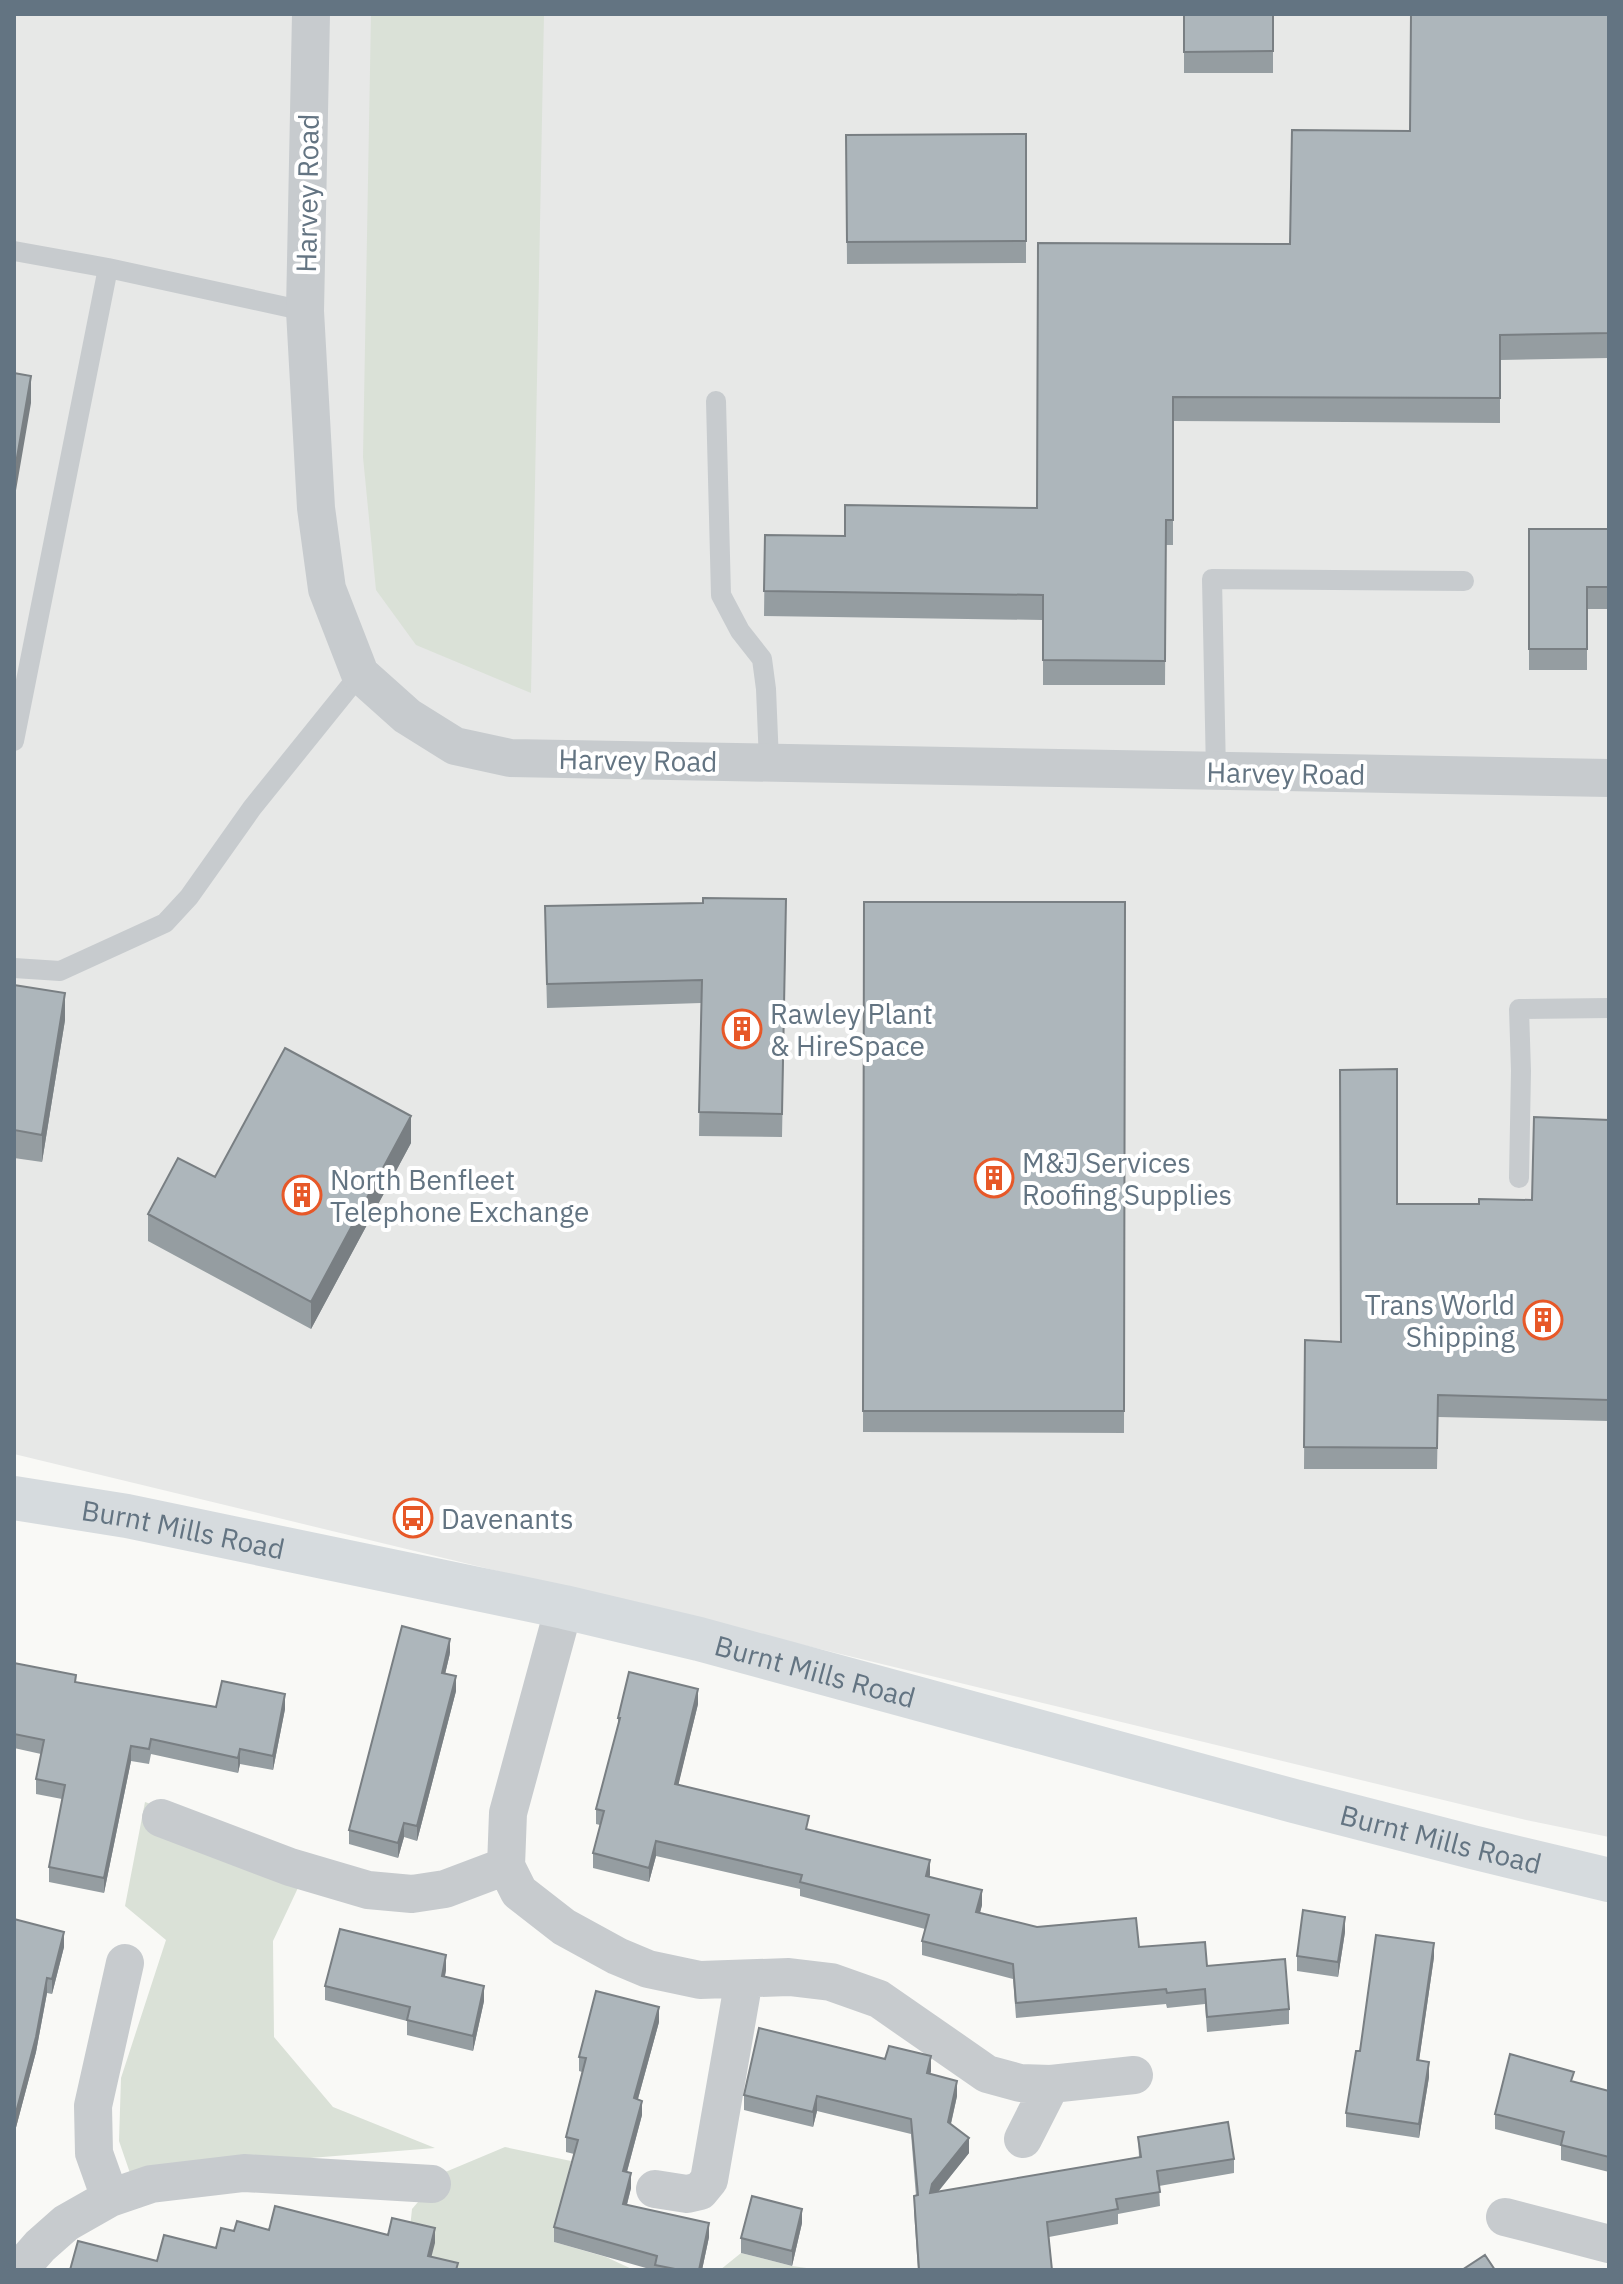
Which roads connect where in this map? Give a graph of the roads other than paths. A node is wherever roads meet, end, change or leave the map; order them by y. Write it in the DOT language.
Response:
graph roads {
  1 [pos="311,14"];
  2 [pos="14,251"];
  3 [pos="108,268"];
  4 [pos="305,311"];
  5 [pos="716,401"];
  6 [pos="1464,581"];
  7 [pos="360,674"];
  8 [pos="14,741"];
  9 [pos="769,762"];
  10 [pos="1216,772"];
  11 [pos="1609,778"];
  12 [pos="14,968"];
  13 [pos="1609,1008"];
  14 [pos="1519,1178"];
  15 [pos="14,1498"];
  16 [pos="564,1607"];
  17 [pos="161,1818"];
  18 [pos="506,1866"];
  19 [pos="1609,1880"];
  20 [pos="125,1963"];
  21 [pos="744,1979"];
  22 [pos="1134,2075"];
  23 [pos="1051,2084"];
  24 [pos="1023,2139"];
  25 [pos="432,2184"];
  26 [pos="655,2189"];
  27 [pos="110,2198"];
  28 [pos="1505,2217"];
  29 [pos="1609,2244"];
  30 [pos="19,2270"];
  1 -- 4 [label="street, Harvey Road"];
  2 -- 3 [label="lane"];
  3 -- 4 [label="lane"];
  3 -- 8 [label="lane"];
  4 -- 7 [label="street, Harvey Road"];
  5 -- 9 [label="lane"];
  6 -- 10 [label="lane"];
  7 -- 9 [label="street, Harvey Road"];
  7 -- 12 [label="lane"];
  9 -- 10 [label="street, Harvey Road"];
  10 -- 11 [label="street, Harvey Road"];
  13 -- 14 [label="lane"];
  15 -- 16 [label="street, Burnt Mills Road"];
  16 -- 18 [label="street"];
  16 -- 19 [label="street, Burnt Mills Road"];
  17 -- 18 [label="street"];
  18 -- 21 [label="street"];
  20 -- 27 [label="street"];
  21 -- 23 [label="street"];
  21 -- 26 [label="street"];
  22 -- 23 [label="street"];
  23 -- 24 [label="street"];
  25 -- 27 [label="street"];
  27 -- 30 [label="street"];
  28 -- 29 [label="street"];
}
